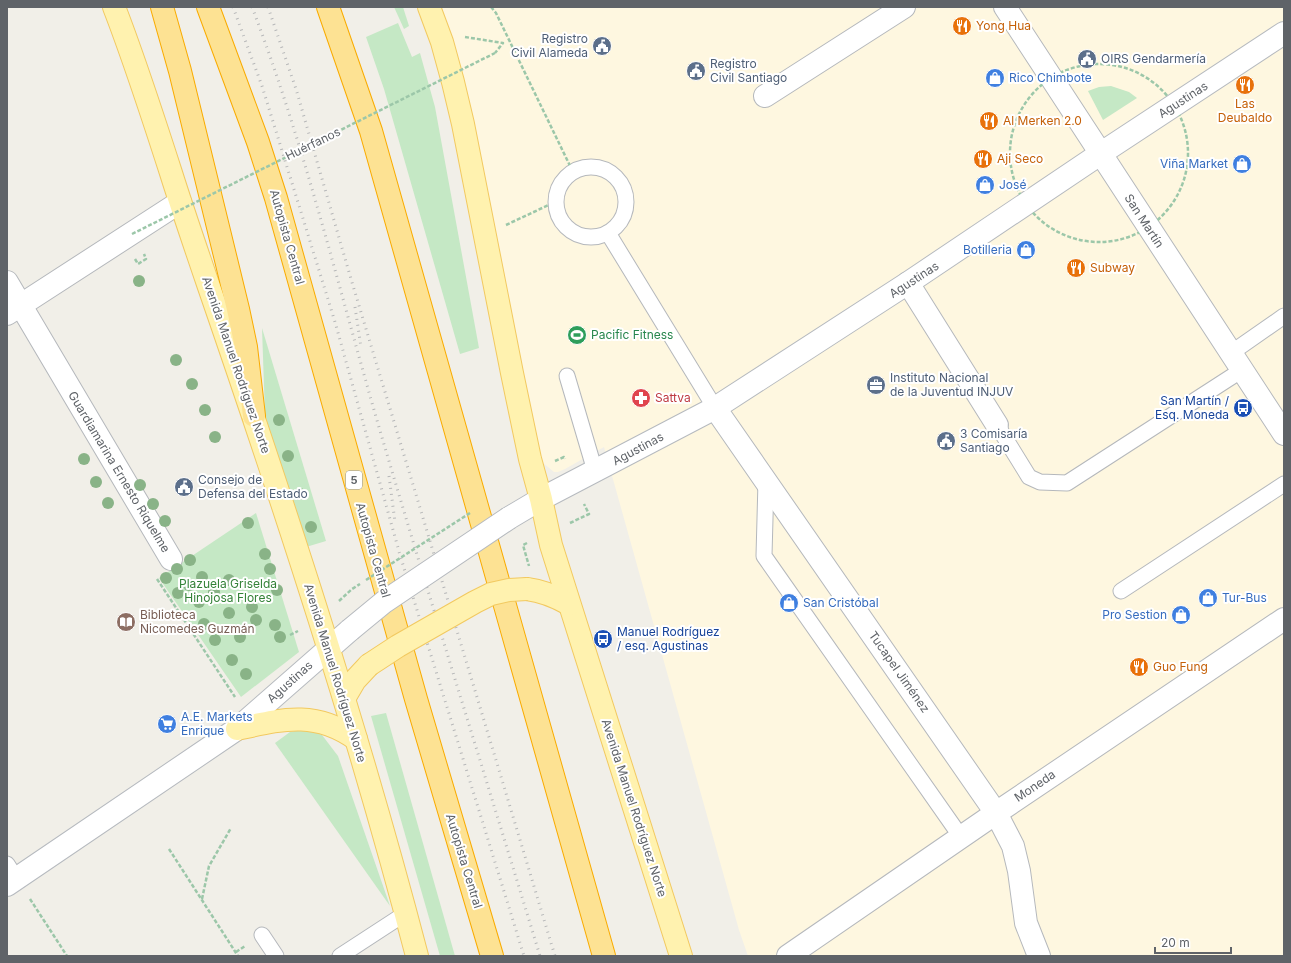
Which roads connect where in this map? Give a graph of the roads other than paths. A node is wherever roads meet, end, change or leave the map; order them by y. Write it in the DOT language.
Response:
graph roads {
  1 [pos="114,7"];
  2 [pos="162,7"];
  3 [pos="208,7"];
  4 [pos="328,7"];
  5 [pos="429,7"];
  6 [pos="904,7"];
  7 [pos="1005,7"];
  8 [pos="1284,33"];
  9 [pos="765,96"];
  10 [pos="1100,154"];
  11 [pos="180,202"];
  12 [pos="608,233"];
  13 [pos="7,282"];
  14 [pos="908,283"];
  15 [pos="14,309"];
  16 [pos="1284,316"];
  17 [pos="1237,362"];
  18 [pos="567,376"];
  19 [pos="715,408"];
  20 [pos="254,416"];
  21 [pos="997,425"];
  22 [pos="1284,434"];
  23 [pos="595,471"];
  24 [pos="766,481"];
  25 [pos="1284,484"];
  26 [pos="541,499"];
  27 [pos="171,559"];
  28 [pos="1121,591"];
  29 [pos="569,604"];
  30 [pos="1284,620"];
  31 [pos="329,648"];
  32 [pos="345,697"];
  33 [pos="237,729"];
  34 [pos="356,739"];
  35 [pos="996,813"];
  36 [pos="961,837"];
  37 [pos="10,876"];
  38 [pos="406,913"];
  39 [pos="262,935"];
  40 [pos="276,956"];
  41 [pos="340,956"];
  42 [pos="417,956"];
  43 [pos="492,956"];
  44 [pos="604,956"];
  45 [pos="681,956"];
  46 [pos="788,956"];
  47 [pos="1039,956"];
  1 -- 11 [label="main road, Avenida Manuel Rodríguez Norte"];
  2 -- 20 [label="highway"];
  3 -- 43 [label="highway, Autopista Central / 5"];
  4 -- 44 [label="highway"];
  5 -- 26 [label="main road, Avenida Manuel Rodríguez Norte"];
  6 -- 9 [label="street"];
  7 -- 10 [label="street, San Martín"];
  8 -- 10 [label="street, Agustinas"];
  10 -- 14 [label="street, Agustinas"];
  10 -- 17 [label="street, San Martín"];
  11 -- 15 [label="street"];
  11 -- 20 [label="main road, Avenida Manuel Rodríguez Norte"];
  12 -- 12 [label="lane"];
  12 -- 19 [label="lane"];
  13 -- 15 [label="street, Guardiamarina Ernesto Riquelme"];
  14 -- 19 [label="street, Agustinas"];
  14 -- 21 [label="street"];
  15 -- 27 [label="street, Guardiamarina Ernesto Riquelme"];
  16 -- 17 [label="lane"];
  17 -- 21 [label="lane"];
  17 -- 22 [label="street, San Martín"];
  18 -- 23 [label="lane"];
  19 -- 23 [label="street, Agustinas"];
  19 -- 24 [label="street, Tucapel Jiménez"];
  20 -- 31 [label="main road, Avenida Manuel Rodríguez Norte"];
  23 -- 26 [label="street, Agustinas"];
  24 -- 35 [label="street, Tucapel Jiménez"];
  24 -- 36 [label="lane"];
  25 -- 28 [label="lane"];
  26 -- 29 [label="main road, Avenida Manuel Rodríguez Norte"];
  26 -- 31 [label="street, Agustinas, bridge"];
  29 -- 32 [label="main road, bridge"];
  29 -- 45 [label="main road, Avenida Manuel Rodríguez Norte"];
  30 -- 35 [label="street, Moneda"];
  31 -- 32 [label="main road, Avenida Manuel Rodríguez Norte"];
  31 -- 33 [label="street, Agustinas"];
  32 -- 34 [label="main road, Avenida Manuel Rodríguez Norte"];
  33 -- 34 [label="main road"];
  33 -- 37 [label="street, Agustinas"];
  34 -- 38 [label="main road, Avenida Manuel Rodríguez Norte"];
  35 -- 36 [label="street, Moneda"];
  35 -- 47 [label="street, Tucapel Jiménez"];
  36 -- 46 [label="street, Moneda"];
  38 -- 41 [label="lane"];
  38 -- 42 [label="main road, Avenida Manuel Rodríguez Norte"];
  39 -- 40 [label="lane"];
}
